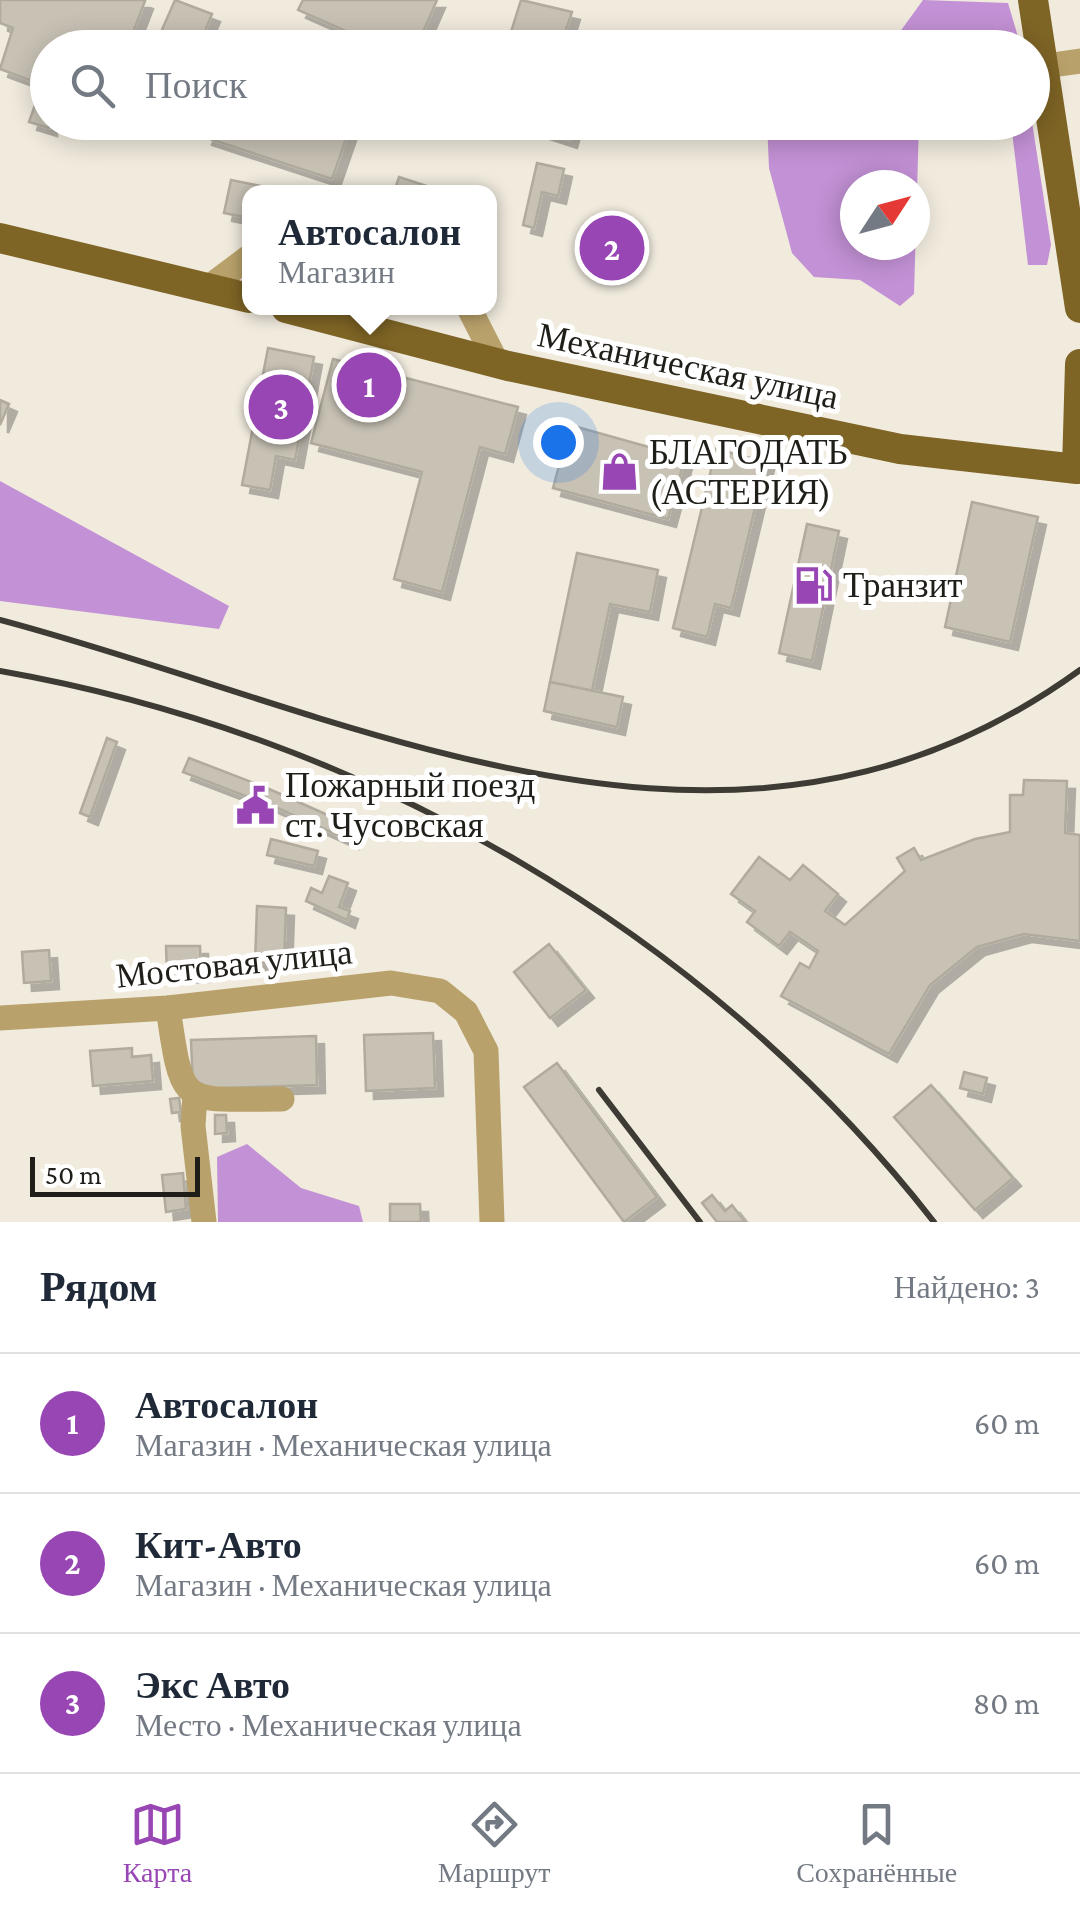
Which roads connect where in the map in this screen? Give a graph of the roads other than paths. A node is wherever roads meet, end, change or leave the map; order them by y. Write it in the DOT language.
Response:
graph roads {
  1 [pos="1033,0"];
  2 [pos="1038,30"];
  3 [pos="1080,60"];
  4 [pos="1050,65"];
  5 [pos="1050,101"];
  6 [pos="0,238"];
  7 [pos="242,262"];
  8 [pos="209,287"];
  9 [pos="242,296"];
  10 [pos="1080,308"];
  11 [pos="313,315"];
  12 [pos="473,315"];
  13 [pos="497,363"];
  14 [pos="1080,364"];
  15 [pos="1079,469"];
  16 [pos="168,1008"];
  17 [pos="0,1018"];
  18 [pos="194,1095"];
  19 [pos="282,1099"];
  20 [pos="204,1222"];
  21 [pos="492,1222"];
  1 -- 2 [label="main road"];
  3 -- 4 [label="street"];
  5 -- 10 [label="main road"];
  6 -- 8 [label="main road"];
  7 -- 8 [label="street"];
  8 -- 9 [label="main road"];
  11 -- 13 [label="main road, Механическая улица"];
  12 -- 13 [label="street"];
  13 -- 15 [label="main road, Механическая улица"];
  14 -- 15 [label="main road"];
  16 -- 17 [label="street, Мостовая улица"];
  16 -- 18 [label="street"];
  16 -- 21 [label="street, Мостовая улица"];
  18 -- 19 [label="street"];
  18 -- 20 [label="street"];
}
